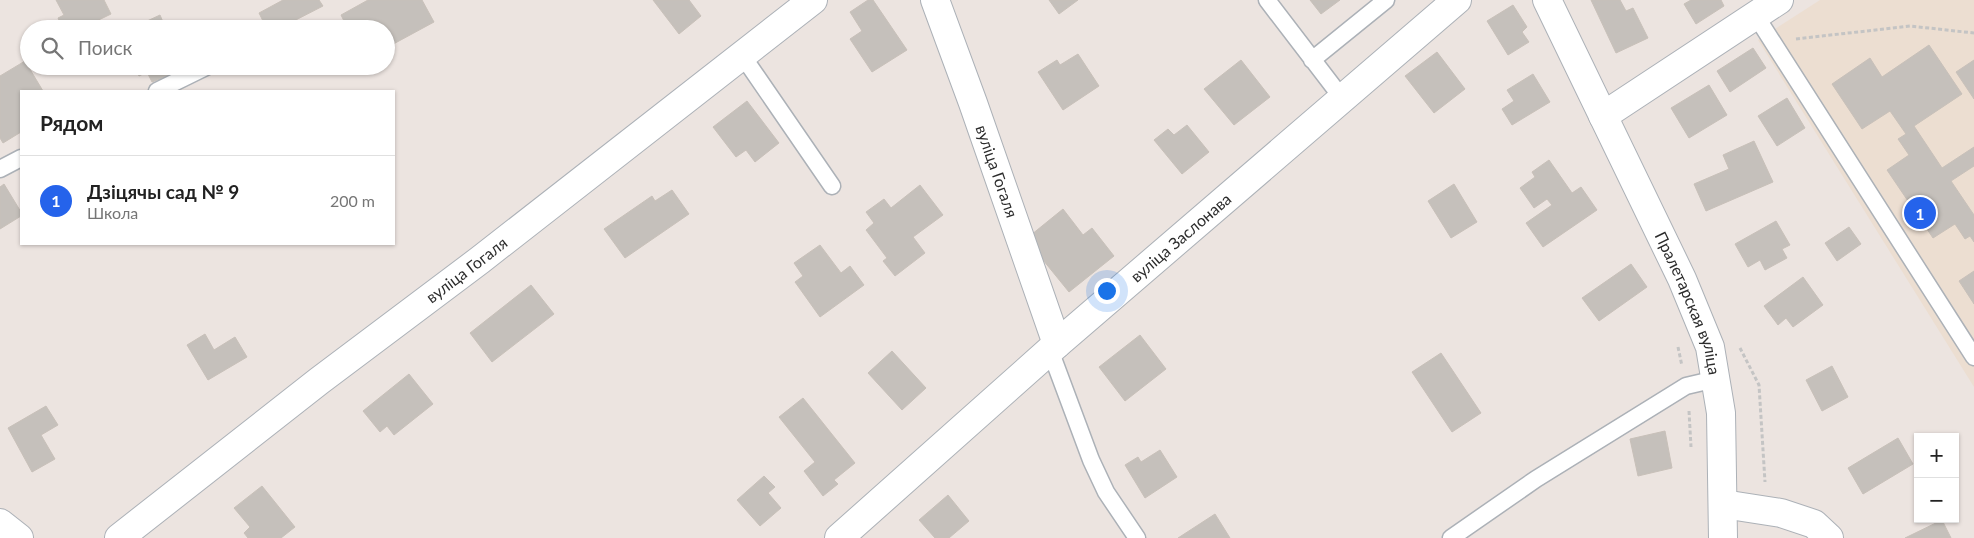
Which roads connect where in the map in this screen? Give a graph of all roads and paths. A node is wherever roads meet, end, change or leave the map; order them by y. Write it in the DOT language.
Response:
graph roads {
  1 [pos="813,0"];
  2 [pos="935,0"];
  3 [pos="1267,0"];
  4 [pos="1386,0"];
  5 [pos="1457,0"];
  6 [pos="1547,0"];
  7 [pos="1779,0"];
  8 [pos="1756,16"];
  9 [pos="1974,33"];
  10 [pos="1772,42"];
  11 [pos="742,55"];
  12 [pos="1312,60"];
  13 [pos="190,75"];
  14 [pos="159,90"];
  15 [pos="1342,98"];
  16 [pos="1603,116"];
  17 [pos="20,159"];
  18 [pos="0,169"];
  19 [pos="832,186"];
  20 [pos="1677,344"];
  21 [pos="1053,347"];
  22 [pos="1974,357"];
  23 [pos="1716,379"];
  24 [pos="1686,386"];
  25 [pos="1692,455"];
  26 [pos="1723,504"];
  27 [pos="0,523"];
  28 [pos="19,538"];
  29 [pos="119,538"];
  30 [pos="839,538"];
  31 [pos="1137,538"];
  32 [pos="1451,538"];
  33 [pos="1723,538"];
  34 [pos="1829,538"];
  1 -- 11 [label="street, вуліца Гогаля"];
  2 -- 21 [label="street, вуліца Гогаля"];
  3 -- 12 [label="lane"];
  4 -- 12 [label="lane"];
  5 -- 15 [label="street, вуліца Заслонава"];
  6 -- 16 [label="street, Пралетарская вуліца"];
  7 -- 8 [label="street"];
  8 -- 10 [label="lane"];
  8 -- 16 [label="street"];
  9 -- 10 [label="path"];
  10 -- 22 [label="lane"];
  11 -- 19 [label="lane"];
  11 -- 29 [label="street, вуліца Гогаля"];
  12 -- 15 [label="lane"];
  13 -- 14 [label="lane"];
  15 -- 21 [label="street, вуліца Заслонава"];
  16 -- 23 [label="street, Пралетарская вуліца"];
  17 -- 18 [label="lane"];
  20 -- 24 [label="path"];
  21 -- 30 [label="street, вуліца Заслонава"];
  21 -- 31 [label="lane"];
  23 -- 24 [label="lane"];
  23 -- 26 [label="street, Пралетарская вуліца"];
  24 -- 25 [label="path"];
  24 -- 32 [label="lane"];
  26 -- 33 [label="street, Пралетарская вуліца"];
  26 -- 34 [label="street"];
  27 -- 28 [label="street"];
}
